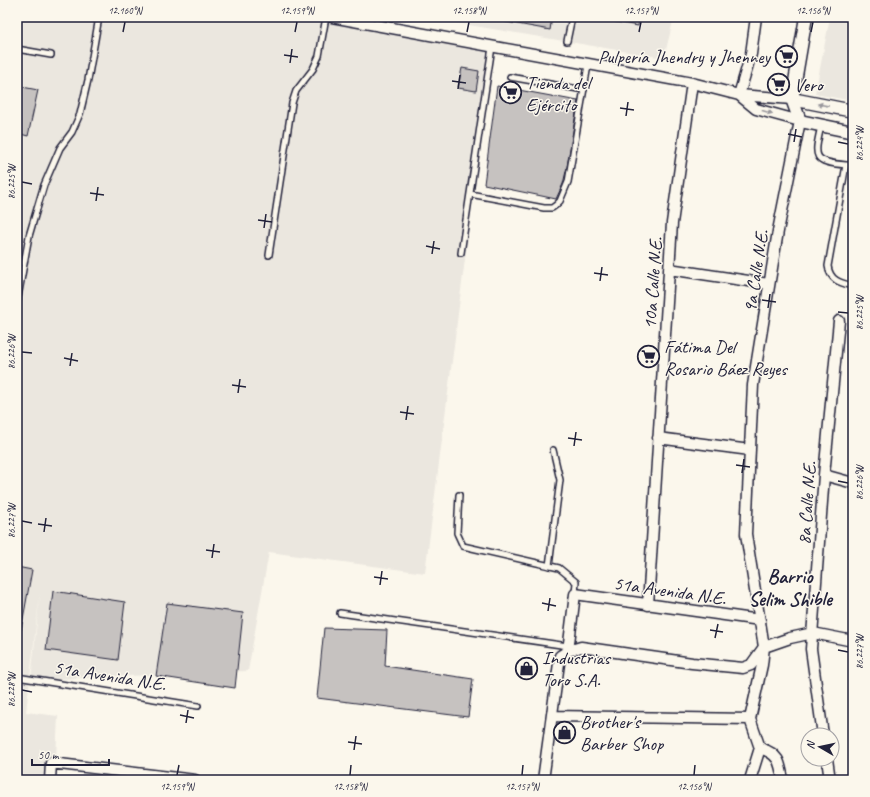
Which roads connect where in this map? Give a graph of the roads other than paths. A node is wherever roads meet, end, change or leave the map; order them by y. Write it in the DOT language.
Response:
graph roads {
  1 [pos="99,17"];
  2 [pos="326,17"];
  3 [pos="332,17"];
  4 [pos="572,17"];
  5 [pos="756,17"];
  6 [pos="806,17"];
  7 [pos="567,41"];
  8 [pos="492,47"];
  9 [pos="17,49"];
  10 [pos="51,55"];
  11 [pos="588,65"];
  12 [pos="510,77"];
  13 [pos="692,83"];
  14 [pos="584,90"];
  15 [pos="739,95"];
  16 [pos="792,99"];
  17 [pos="853,111"];
  18 [pos="800,121"];
  19 [pos="821,126"];
  20 [pos="853,132"];
  21 [pos="846,165"];
  22 [pos="853,165"];
  23 [pos="470,194"];
  24 [pos="461,252"];
  25 [pos="269,255"];
  26 [pos="669,269"];
  27 [pos="769,284"];
  28 [pos="853,286"];
  29 [pos="17,303"];
  30 [pos="839,321"];
  31 [pos="658,438"];
  32 [pos="553,450"];
  33 [pos="750,450"];
  34 [pos="824,476"];
  35 [pos="853,483"];
  36 [pos="459,495"];
  37 [pos="549,566"];
  38 [pos="575,594"];
  39 [pos="648,605"];
  40 [pos="340,613"];
  41 [pos="760,620"];
  42 [pos="813,633"];
  43 [pos="853,642"];
  44 [pos="764,647"];
  45 [pos="568,648"];
  46 [pos="17,677"];
  47 [pos="198,706"];
  48 [pos="552,716"];
  49 [pos="750,719"];
  50 [pos="822,727"];
  51 [pos="760,748"];
  52 [pos="828,767"];
  53 [pos="50,780"];
  54 [pos="195,780"];
  55 [pos="543,780"];
  56 [pos="750,780"];
  57 [pos="783,780"];
  58 [pos="830,780"];
  1 -- 29 [label="lane"];
  2 -- 25 [label="lane"];
  3 -- 8 [label="street"];
  4 -- 7 [label="lane"];
  5 -- 15 [label="street"];
  6 -- 16 [label="street"];
  8 -- 11 [label="street"];
  8 -- 23 [label="lane"];
  9 -- 10 [label="lane"];
  11 -- 13 [label="street"];
  11 -- 14 [label="lane"];
  12 -- 14 [label="lane"];
  13 -- 15 [label="street"];
  13 -- 26 [label="street, 10a Calle N.E."];
  14 -- 23 [label="lane"];
  15 -- 16 [label="street"];
  15 -- 18 [label="street, one-way"];
  17 -- 16 [label="street, one-way"];
  16 -- 18 [label="street"];
  18 -- 19 [label="street"];
  18 -- 27 [label="street, 9a Calle N.E."];
  19 -- 20 [label="street"];
  19 -- 21 [label="lane"];
  21 -- 22 [label="lane"];
  21 -- 28 [label="lane"];
  23 -- 24 [label="lane"];
  26 -- 27 [label="street"];
  26 -- 31 [label="street, 10a Calle N.E."];
  27 -- 33 [label="street, 9a Calle N.E."];
  30 -- 34 [label="street, 8a Calle N.E."];
  31 -- 33 [label="street"];
  31 -- 39 [label="street, 10a Calle N.E."];
  32 -- 37 [label="lane"];
  33 -- 41 [label="street, 9a Calle N.E."];
  34 -- 35 [label="street"];
  34 -- 42 [label="street, 8a Calle N.E."];
  36 -- 37 [label="lane"];
  37 -- 38 [label="lane"];
  38 -- 39 [label="street, 51a Avenida N.E."];
  38 -- 45 [label="street"];
  39 -- 41 [label="street, 51a Avenida N.E."];
  40 -- 45 [label="lane"];
  41 -- 44 [label="street, 9a Calle N.E."];
  42 -- 43 [label="street"];
  42 -- 44 [label="street"];
  42 -- 50 [label="street, 8a Calle N.E."];
  44 -- 45 [label="street"];
  44 -- 49 [label="street, 9a Calle N.E."];
  45 -- 48 [label="street"];
  46 -- 47 [label="lane, 51a Avenida N.E."];
  48 -- 49 [label="street"];
  48 -- 55 [label="street"];
  49 -- 51 [label="street"];
  51 -- 56 [label="street"];
  51 -- 57 [label="street"];
  52 -- 58 [label="street"];
  53 -- 54 [label="street"];
}
